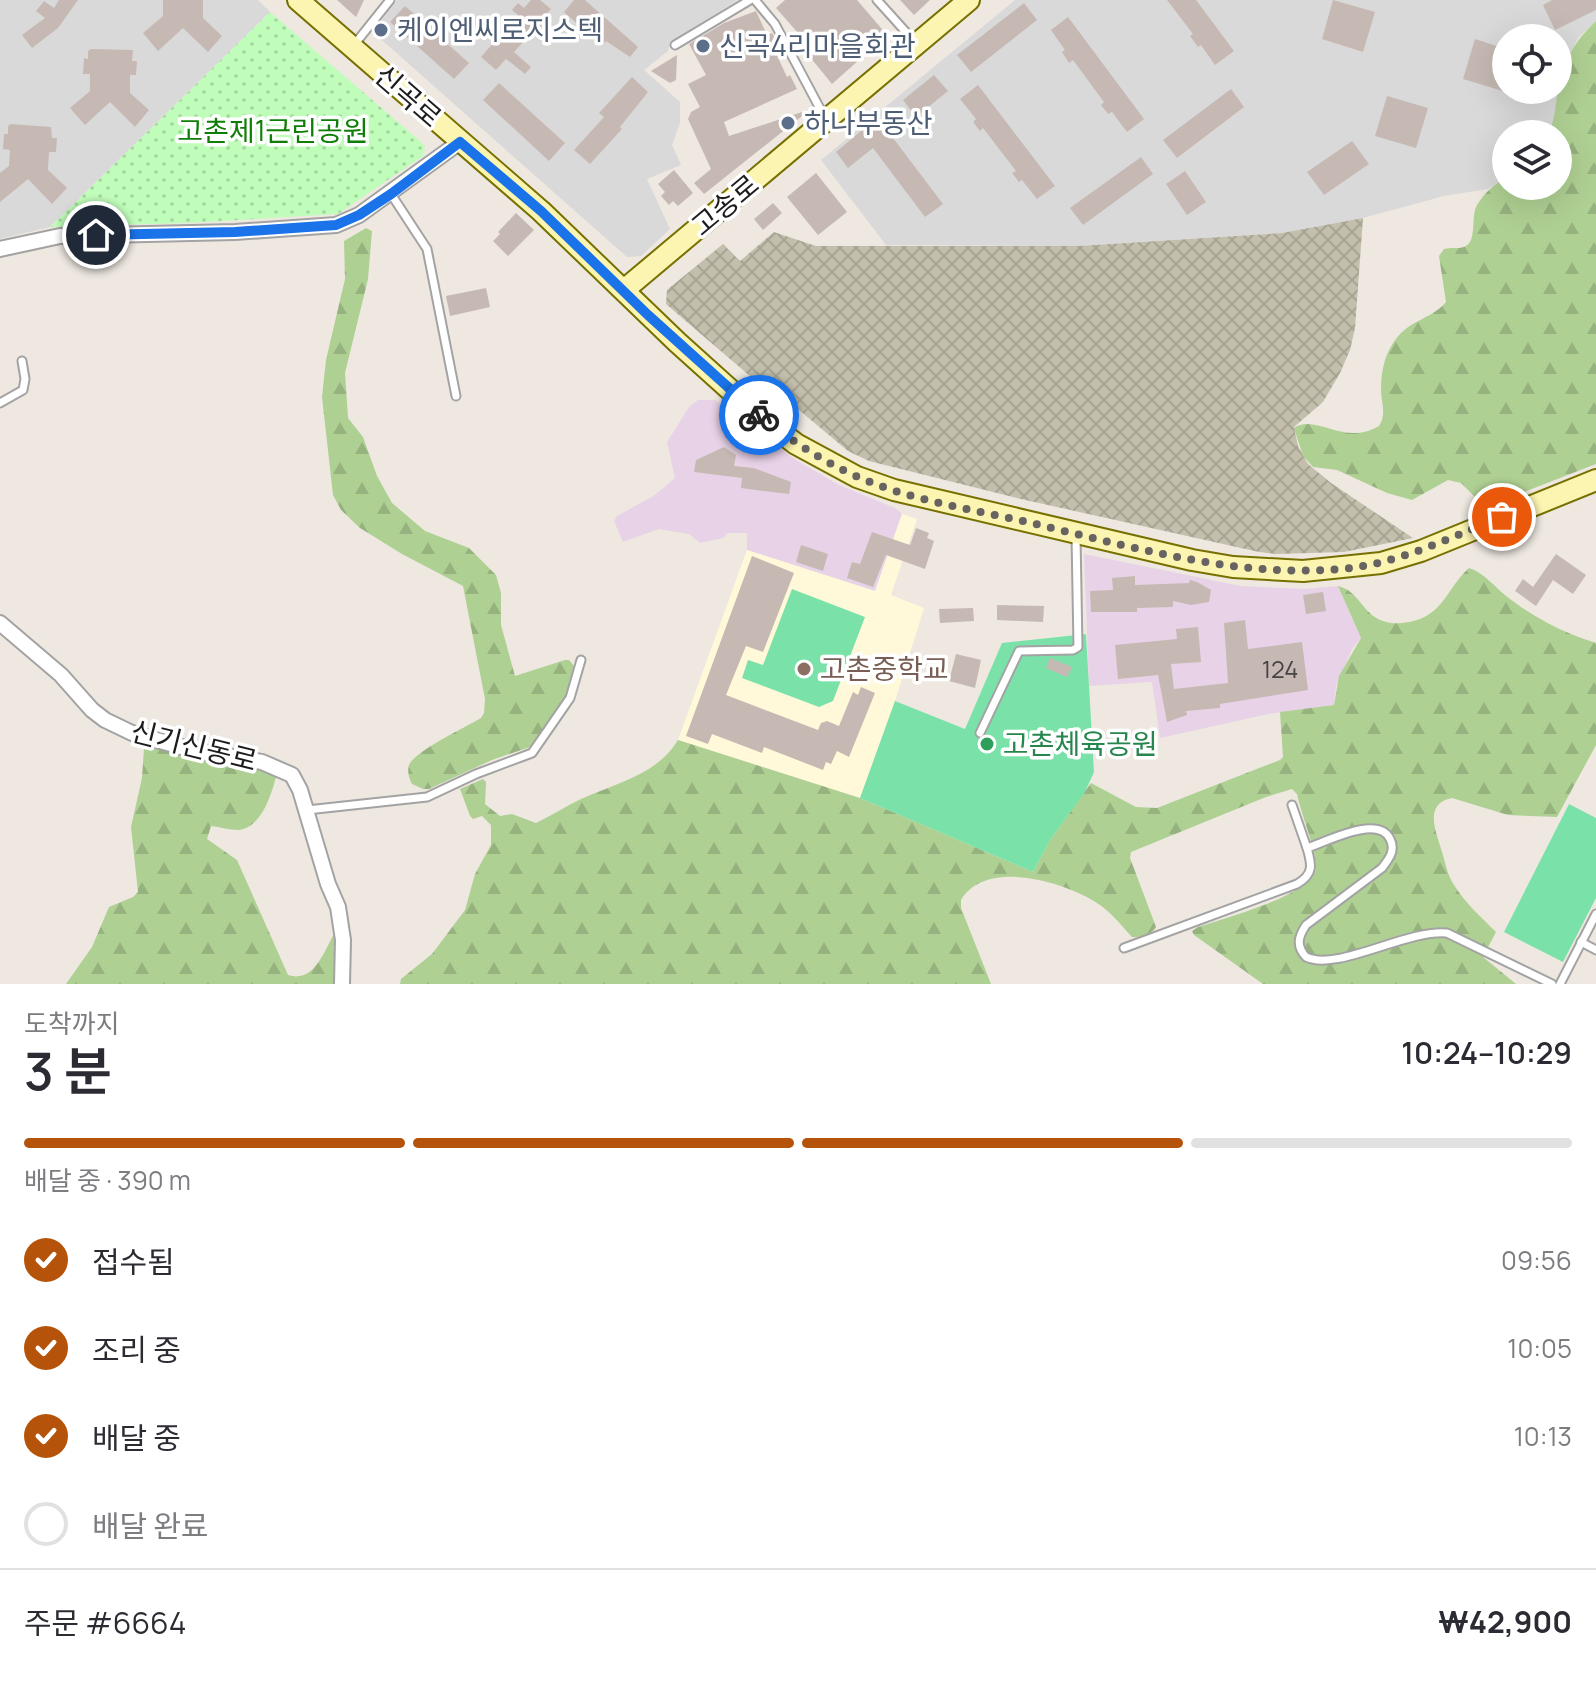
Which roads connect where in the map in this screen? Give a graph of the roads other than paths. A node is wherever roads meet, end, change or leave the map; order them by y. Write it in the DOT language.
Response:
graph roads {
  1 [pos="298,0"];
  2 [pos="390,0"];
  3 [pos="752,0"];
  4 [pos="877,0"];
  5 [pos="961,2"];
  6 [pos="915,43"];
  7 [pos="675,45"];
  8 [pos="352,47"];
  9 [pos="826,120"];
  10 [pos="460,142"];
  11 [pos="391,194"];
  12 [pos="0,249"];
  13 [pos="624,290"];
  14 [pos="22,361"];
  15 [pos="456,396"];
  16 [pos="0,403"];
  17 [pos="1596,480"];
  18 [pos="1076,534"];
  19 [pos="0,623"];
  20 [pos="581,660"];
  21 [pos="980,733"];
  22 [pos="1292,805"];
  23 [pos="307,810"];
  24 [pos="1307,848"];
  25 [pos="1596,914"];
  26 [pos="1581,942"];
  27 [pos="1124,948"];
  28 [pos="1596,950"];
  29 [pos="342,984"];
  30 [pos="1552,984"];
  31 [pos="1560,984"];
  1 -- 8 [label="street, 신곡로"];
  2 -- 8 [label="lane"];
  3 -- 7 [label="lane"];
  3 -- 9 [label="lane"];
  4 -- 6 [label="lane"];
  5 -- 6 [label="street, 고송로"];
  6 -- 9 [label="street, 고송로"];
  8 -- 10 [label="street, 신곡로"];
  9 -- 13 [label="street, 고송로"];
  10 -- 11 [label="street"];
  10 -- 13 [label="street, 신곡로"];
  11 -- 12 [label="street"];
  11 -- 15 [label="lane"];
  13 -- 18 [label="street, 신곡로"];
  14 -- 16 [label="lane"];
  17 -- 18 [label="street, 신곡로"];
  18 -- 21 [label="lane"];
  19 -- 23 [label="street, 신기신동로"];
  20 -- 23 [label="lane"];
  22 -- 24 [label="lane"];
  23 -- 29 [label="street, 신기신동로"];
  24 -- 27 [label="lane"];
  24 -- 30 [label="lane"];
  25 -- 26 [label="lane"];
  26 -- 28 [label="lane"];
  26 -- 31 [label="lane"];
}
